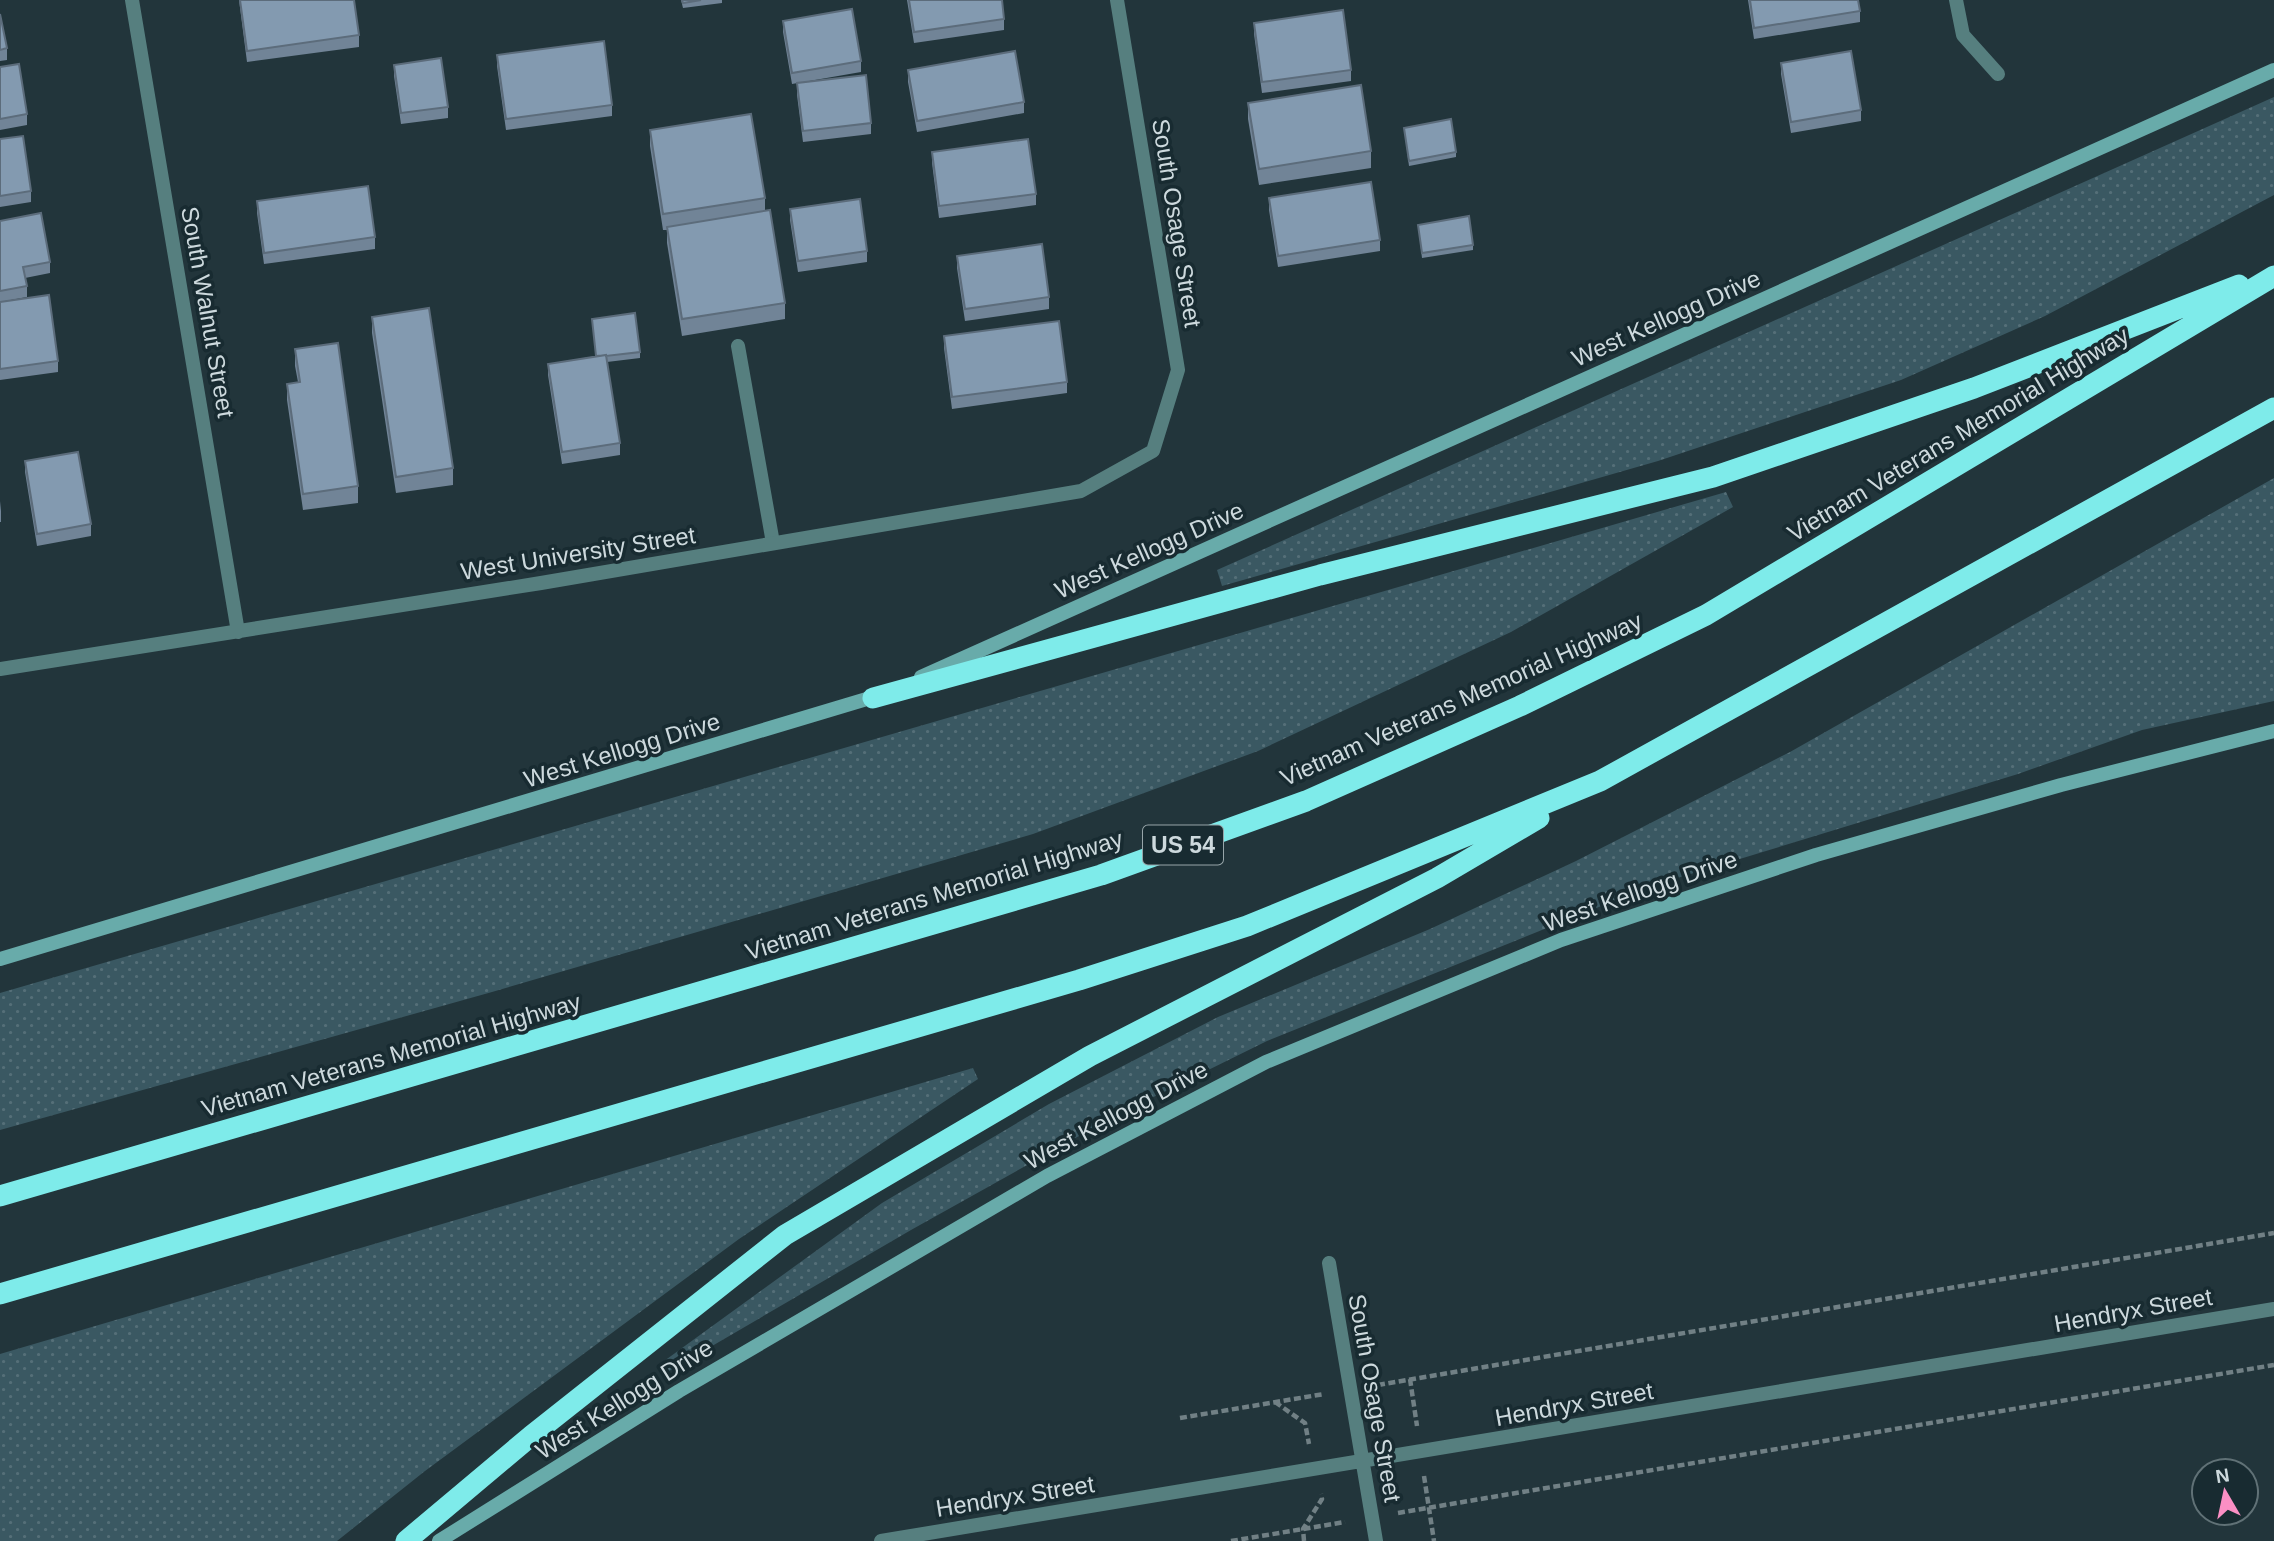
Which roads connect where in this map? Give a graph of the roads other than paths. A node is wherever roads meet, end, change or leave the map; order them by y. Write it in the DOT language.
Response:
graph roads {
  1 [pos="132,0"];
  2 [pos="1117,0"];
  3 [pos="1956,0"];
  4 [pos="2274,70"];
  5 [pos="1998,74"];
  6 [pos="2274,274"];
  7 [pos="738,346"];
  8 [pos="2274,408"];
  9 [pos="1153,451"];
  10 [pos="773,544"];
  11 [pos="239,632"];
  12 [pos="0,669"];
  13 [pos="873,698"];
  14 [pos="2274,731"];
  15 [pos="1600,781"];
  16 [pos="0,959"];
  17 [pos="0,1196"];
  18 [pos="1329,1263"];
  19 [pos="0,1294"];
  20 [pos="2274,1309"];
  21 [pos="1363,1463"];
  22 [pos="406,1541"];
  23 [pos="439,1541"];
  24 [pos="881,1541"];
  25 [pos="1376,1541"];
  1 -- 11 [label="street, South Walnut Street"];
  2 -- 9 [label="street, South Osage Street"];
  3 -- 5 [label="street"];
  4 -- 13 [label="main road, West Kellogg Drive"];
  6 -- 13 [label="highway"];
  6 -- 17 [label="highway, Vietnam Veterans Memorial Highway / US 54"];
  7 -- 10 [label="street"];
  8 -- 15 [label="highway"];
  9 -- 10 [label="street, West University Street"];
  10 -- 11 [label="street, West University Street"];
  11 -- 12 [label="street, West University Street"];
  13 -- 16 [label="main road, West Kellogg Drive"];
  14 -- 23 [label="main road, West Kellogg Drive"];
  15 -- 19 [label="highway"];
  15 -- 22 [label="highway"];
  18 -- 21 [label="street, South Osage Street"];
  20 -- 21 [label="street, Hendryx Street"];
  21 -- 24 [label="street, Hendryx Street"];
  21 -- 25 [label="street, South Osage Street"];
}
